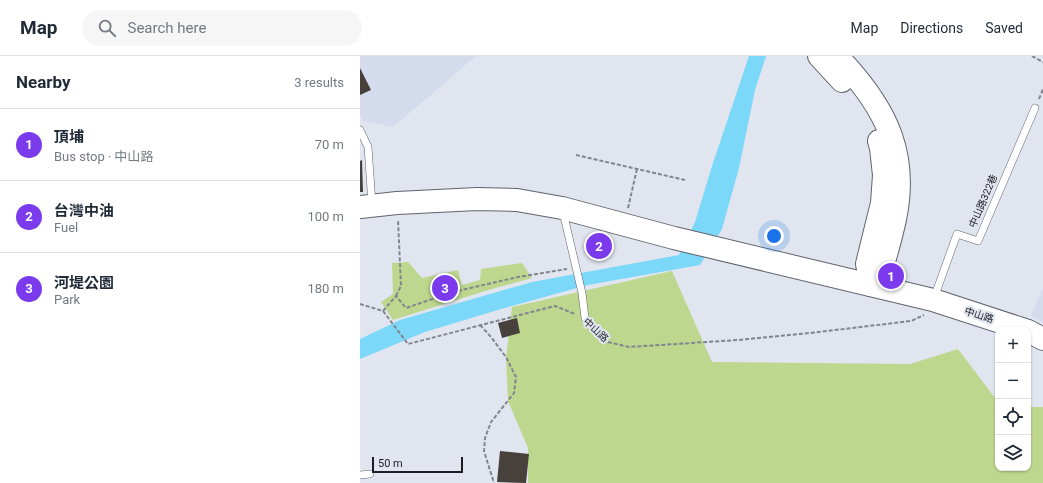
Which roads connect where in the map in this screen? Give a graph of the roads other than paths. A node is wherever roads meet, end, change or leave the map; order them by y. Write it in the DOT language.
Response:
graph roads {
  1 [pos="825,57"];
  2 [pos="1035,108"];
  3 [pos="360,130"];
  4 [pos="366,206"];
  5 [pos="562,208"];
  6 [pos="871,285"];
  7 [pos="933,300"];
  8 [pos="585,318"];
  9 [pos="1015,327"];
  10 [pos="1031,333"];
  11 [pos="1043,339"];
  12 [pos="370,474"];
  13 [pos="360,475"];
  1 -- 6 [label="main road"];
  2 -- 7 [label="lane, 中山路322巷"];
  3 -- 4 [label="lane"];
  4 -- 5 [label="main road, 中山路"];
  5 -- 6 [label="main road, 中山路"];
  5 -- 8 [label="lane"];
  6 -- 7 [label="main road, 中山路"];
  7 -- 9 [label="main road, 中山路"];
  10 -- 11 [label="main road, 中山路"];
  12 -- 13 [label="lane"];
}
